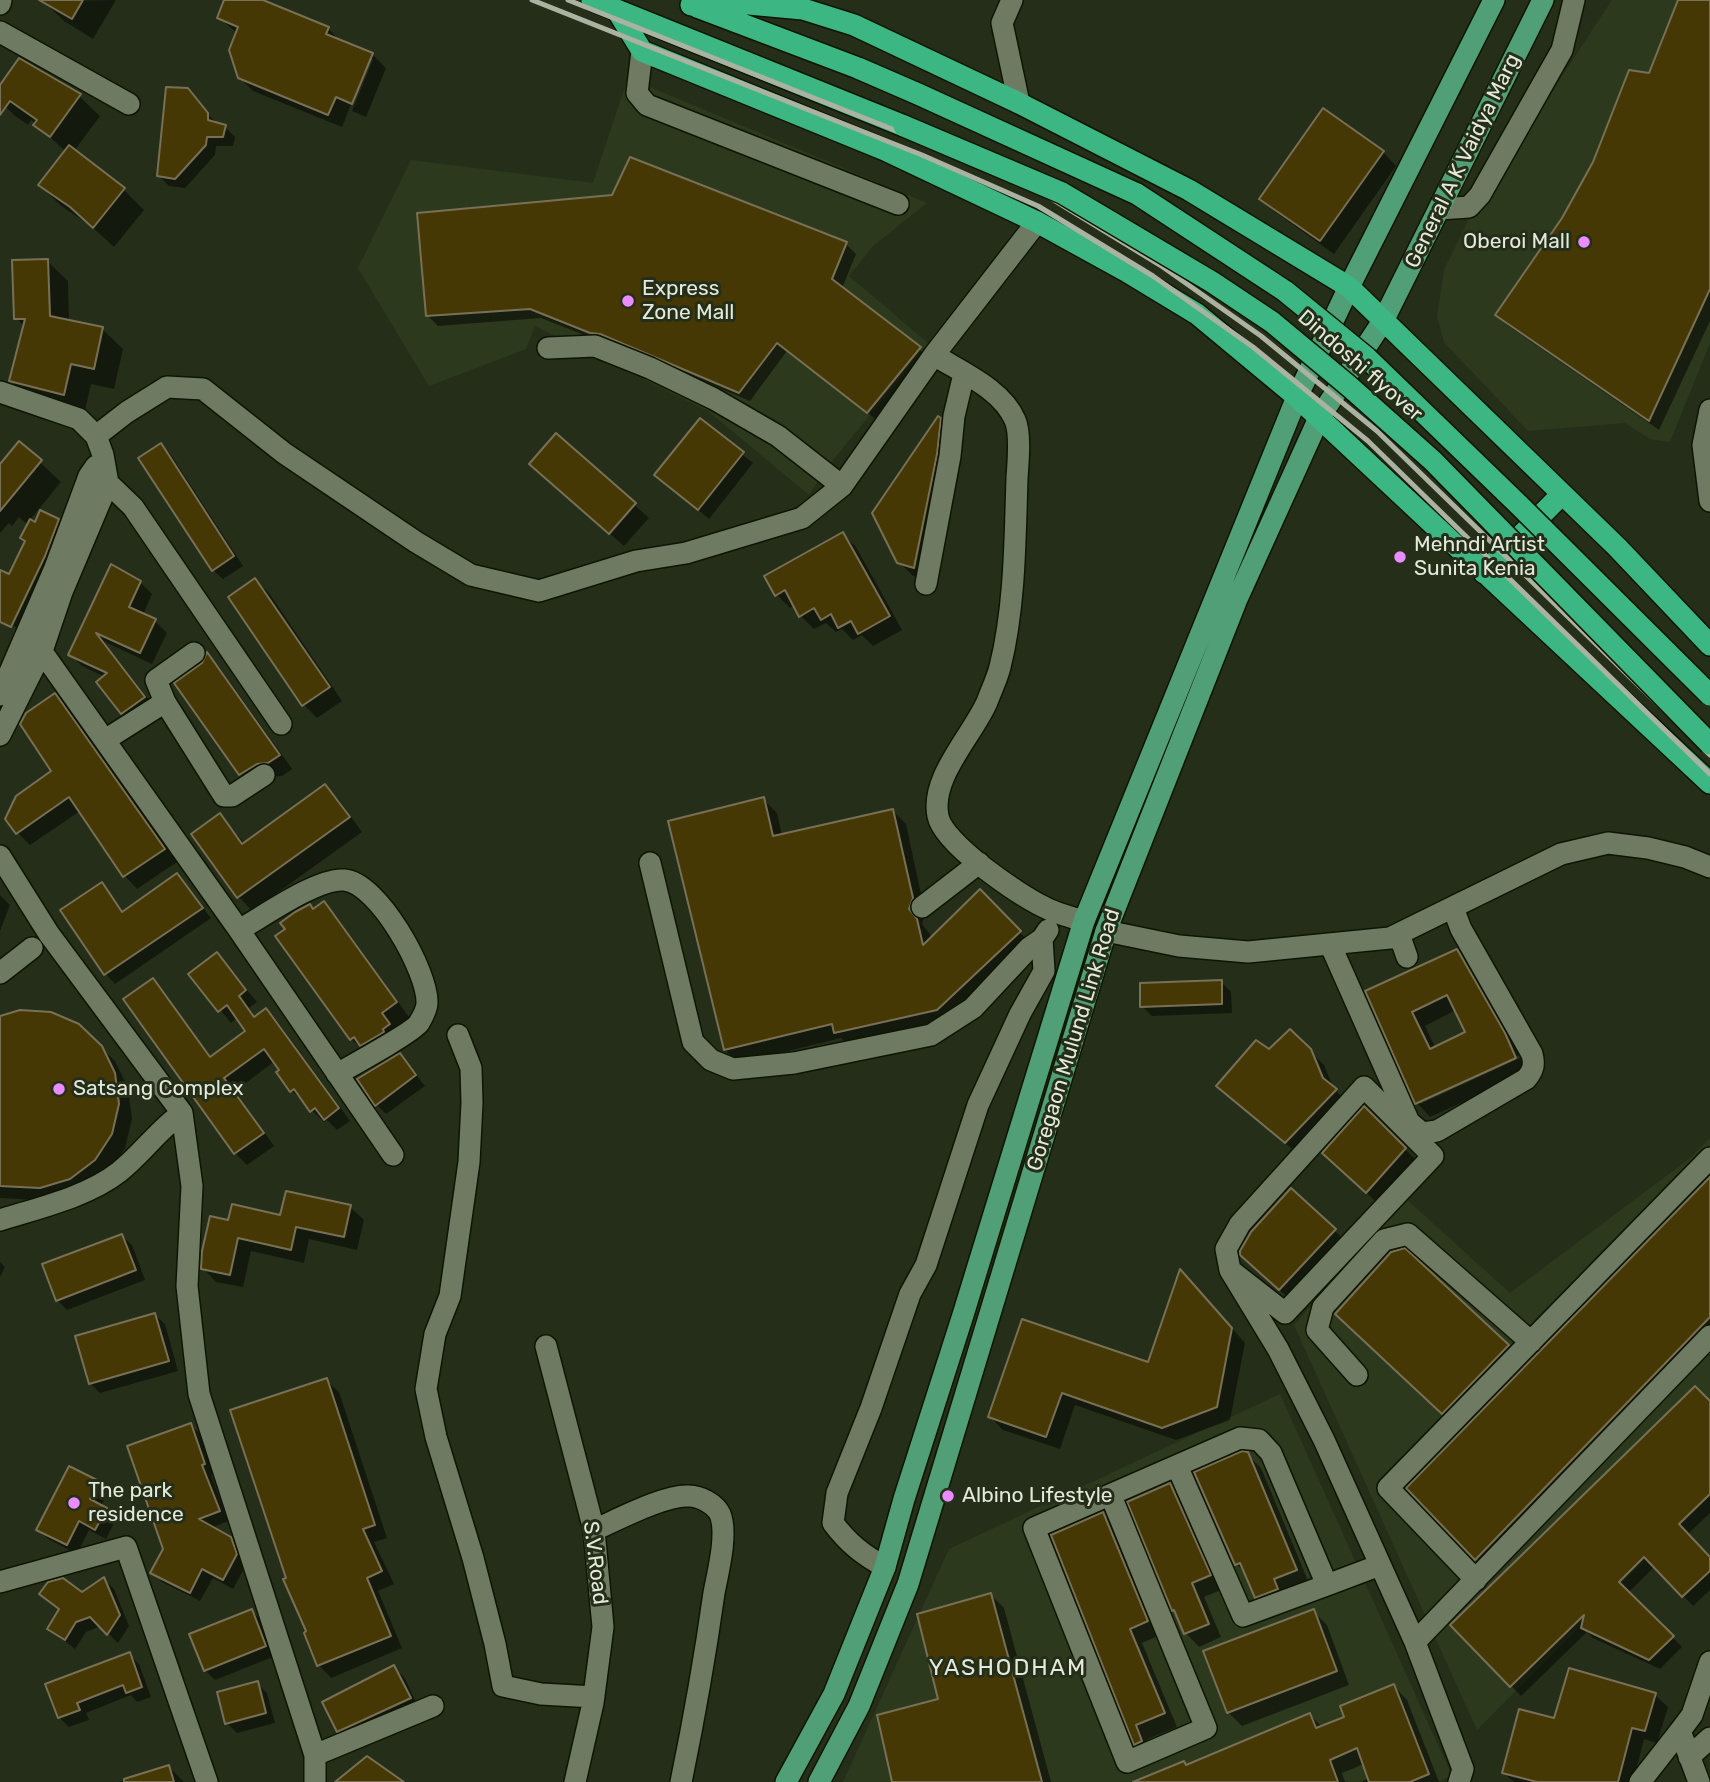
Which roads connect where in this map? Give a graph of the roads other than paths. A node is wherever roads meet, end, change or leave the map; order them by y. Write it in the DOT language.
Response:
graph roads {
  1 [pos="592,0"];
  2 [pos="1012,0"];
  3 [pos="1494,0"];
  4 [pos="1543,0"];
  5 [pos="1574,0"];
  6 [pos="685,3"];
  7 [pos="618,12"];
  8 [pos="0,32"];
  9 [pos="642,51"];
  10 [pos="1018,103"];
  11 [pos="129,104"];
  12 [pos="898,204"];
  13 [pos="1439,209"];
  14 [pos="1037,222"];
  15 [pos="1349,288"];
  16 [pos="1383,321"];
  17 [pos="548,348"];
  18 [pos="934,355"];
  19 [pos="964,374"];
  20 [pos="0,393"];
  21 [pos="1297,397"];
  22 [pos="1710,410"];
  23 [pos="1319,418"];
  24 [pos="99,446"];
  25 [pos="98,480"];
  26 [pos="842,486"];
  27 [pos="1562,494"];
  28 [pos="1710,500"];
  29 [pos="1484,573"];
  30 [pos="926,584"];
  31 [pos="28,632"];
  32 [pos="1710,645"];
  33 [pos="42,651"];
  34 [pos="194,653"];
  35 [pos="0,695"];
  36 [pos="1710,695"];
  37 [pos="164,702"];
  38 [pos="281,724"];
  39 [pos="0,735"];
  40 [pos="105,740"];
  41 [pos="1710,744"];
  42 [pos="264,775"];
  43 [pos="1710,783"];
  44 [pos="0,856"];
  45 [pos="650,863"];
  46 [pos="979,863"];
  47 [pos="1710,867"];
  48 [pos="922,907"];
  49 [pos="1453,908"];
  50 [pos="1060,914"];
  51 [pos="1084,922"];
  52 [pos="239,930"];
  53 [pos="1106,931"];
  54 [pos="1399,934"];
  55 [pos="1042,939"];
  56 [pos="1330,944"];
  57 [pos="32,948"];
  58 [pos="1407,957"];
  59 [pos="0,973"];
  60 [pos="457,1035"];
  61 [pos="337,1074"];
  62 [pos="182,1113"];
  63 [pos="393,1155"];
  64 [pos="1710,1158"];
  65 [pos="0,1220"];
  66 [pos="1230,1270"];
  67 [pos="1710,1336"];
  68 [pos="1531,1342"];
  69 [pos="546,1346"];
  70 [pos="1357,1375"];
  71 [pos="1177,1466"];
  72 [pos="1111,1496"];
  73 [pos="904,1499"];
  74 [pos="931,1509"];
  75 [pos="594,1530"];
  76 [pos="1380,1565"];
  77 [pos="885,1567"];
  78 [pos="1476,1580"];
  79 [pos="0,1582"];
  80 [pos="1327,1585"];
  81 [pos="1415,1642"];
  82 [pos="1710,1662"];
  83 [pos="594,1696"];
  84 [pos="432,1706"];
  85 [pos="1680,1731"];
  86 [pos="1710,1738"];
  87 [pos="315,1755"];
  88 [pos="1689,1756"];
  89 [pos="1465,1780"];
  90 [pos="206,1782"];
  91 [pos="315,1782"];
  92 [pos="575,1782"];
  93 [pos="681,1782"];
  94 [pos="786,1782"];
  95 [pos="819,1782"];
  96 [pos="1640,1782"];
  97 [pos="1699,1782"];
  1 -- 7 [label="highway, Dindoshi flyover"];
  2 -- 10 [label="street"];
  3 -- 15 [label="main road, General A K Vaidya Marg"];
  4 -- 13 [label="main road, General A K Vaidya Marg"];
  5 -- 13 [label="street"];
  6 -- 10 [label="highway"];
  6 -- 36 [label="highway, Dindoshi flyover, bridge"];
  7 -- 9 [label="highway"];
  7 -- 41 [label="highway, Dindoshi flyover, bridge"];
  8 -- 11 [label="street"];
  9 -- 12 [label="street"];
  9 -- 14 [label="highway"];
  10 -- 15 [label="highway"];
  13 -- 16 [label="main road, General A K Vaidya Marg"];
  14 -- 18 [label="street"];
  14 -- 21 [label="highway"];
  15 -- 16 [label="highway"];
  15 -- 21 [label="main road, General A K Vaidya Marg"];
  16 -- 23 [label="main road, Goregaon Mulund Link Road"];
  16 -- 27 [label="highway"];
  17 -- 26 [label="street"];
  18 -- 19 [label="street"];
  18 -- 26 [label="street"];
  19 -- 30 [label="street"];
  19 -- 46 [label="street"];
  20 -- 24 [label="street"];
  21 -- 23 [label="highway"];
  21 -- 51 [label="main road, Goregaon Mulund Link Road"];
  22 -- 28 [label="street"];
  23 -- 29 [label="highway"];
  23 -- 53 [label="main road, Goregaon Mulund Link Road"];
  24 -- 25 [label="street"];
  24 -- 26 [label="street"];
  25 -- 31 [label="street"];
  25 -- 33 [label="street"];
  25 -- 38 [label="street"];
  27 -- 29 [label="highway"];
  27 -- 32 [label="highway"];
  29 -- 43 [label="highway"];
  31 -- 33 [label="street"];
  31 -- 35 [label="street"];
  33 -- 39 [label="street"];
  33 -- 40 [label="street"];
  34 -- 37 [label="street"];
  37 -- 40 [label="street"];
  37 -- 42 [label="street"];
  40 -- 52 [label="street"];
  44 -- 62 [label="street"];
  45 -- 55 [label="street"];
  46 -- 48 [label="street"];
  46 -- 50 [label="street"];
  47 -- 49 [label="street"];
  49 -- 54 [label="street"];
  49 -- 56 [label="street"];
  50 -- 51 [label="street"];
  50 -- 55 [label="street"];
  51 -- 73 [label="main road, Goregaon Mulund Link Road"];
  52 -- 61 [label="street"];
  52 -- 61 [label="street"];
  53 -- 56 [label="street"];
  53 -- 74 [label="main road, Goregaon Mulund Link Road"];
  54 -- 56 [label="street"];
  54 -- 58 [label="street"];
  55 -- 77 [label="street"];
  57 -- 59 [label="street"];
  60 -- 83 [label="street"];
  61 -- 63 [label="street"];
  62 -- 65 [label="street"];
  62 -- 87 [label="street"];
  64 -- 68 [label="street"];
  66 -- 66 [label="street"];
  66 -- 76 [label="street"];
  67 -- 78 [label="street"];
  68 -- 70 [label="street"];
  68 -- 78 [label="street"];
  69 -- 75 [label="street, S.V.Road"];
  71 -- 72 [label="street"];
  71 -- 80 [label="street"];
  71 -- 80 [label="street"];
  72 -- 72 [label="street"];
  73 -- 74 [label="main road"];
  73 -- 77 [label="main road, Goregaon Mulund Link Road"];
  74 -- 95 [label="main road, Goregaon Mulund Link Road"];
  75 -- 83 [label="street, S.V.Road"];
  75 -- 93 [label="street"];
  76 -- 80 [label="street"];
  76 -- 81 [label="street"];
  77 -- 94 [label="main road, Goregaon Mulund Link Road"];
  78 -- 81 [label="street"];
  79 -- 90 [label="street"];
  81 -- 89 [label="street"];
  82 -- 85 [label="street"];
  83 -- 92 [label="street, S.V.Road"];
  84 -- 87 [label="street"];
  85 -- 88 [label="street"];
  85 -- 96 [label="street"];
  86 -- 88 [label="street"];
  87 -- 91 [label="street"];
  88 -- 97 [label="street"];
}
